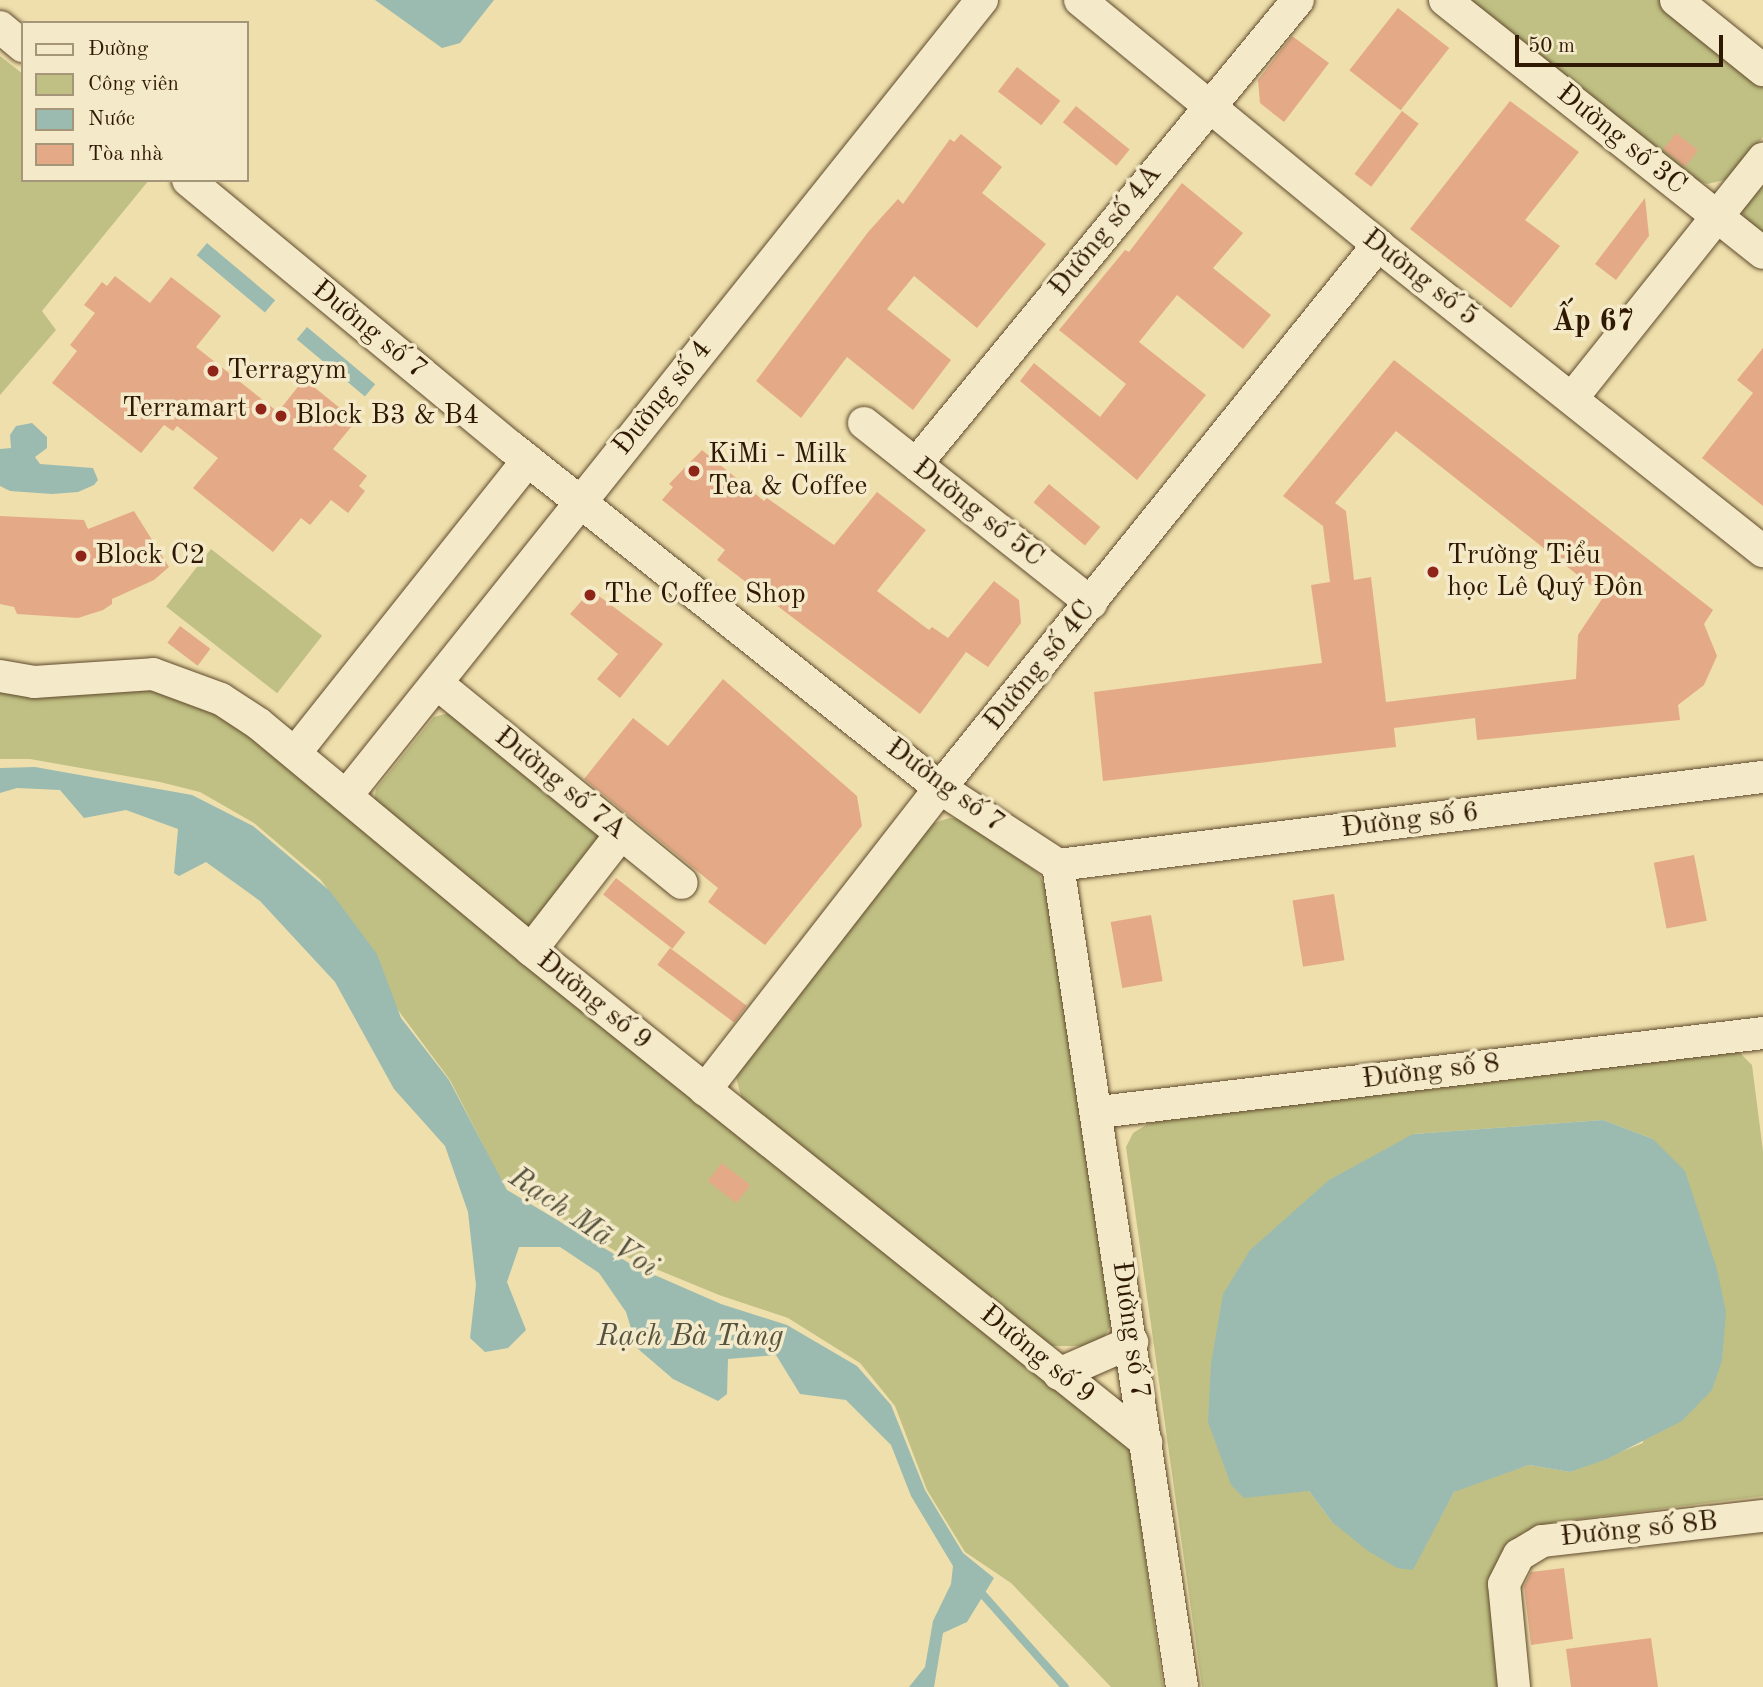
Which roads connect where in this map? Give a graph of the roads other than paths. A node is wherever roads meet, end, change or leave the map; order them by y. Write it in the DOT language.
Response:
graph roads {
  1 [pos="982,0"];
  2 [pos="1080,0"];
  3 [pos="1297,0"];
  4 [pos="1445,0"];
  5 [pos="1676,0"];
  6 [pos="0,27"];
  7 [pos="21,44"];
  8 [pos="1763,70"];
  9 [pos="1208,106"];
  10 [pos="1763,159"];
  11 [pos="190,182"];
  12 [pos="1717,217"];
  13 [pos="1378,245"];
  14 [pos="1763,253"];
  15 [pos="1573,397"];
  16 [pos="864,423"];
  17 [pos="528,460"];
  18 [pos="916,464"];
  19 [pos="580,502"];
  20 [pos="1763,551"];
  21 [pos="1091,603"];
  22 [pos="0,676"];
  23 [pos="439,685"];
  24 [pos="295,753"];
  25 [pos="1763,776"];
  26 [pos="940,788"];
  27 [pos="346,796"];
  28 [pos="621,834"];
  29 [pos="1058,865"];
  30 [pos="682,883"];
  31 [pos="531,950"];
  32 [pos="1763,1033"];
  33 [pos="705,1090"];
  34 [pos="1099,1112"];
  35 [pos="1132,1342"];
  36 [pos="1059,1374"];
  37 [pos="1146,1442"];
  38 [pos="1763,1516"];
  39 [pos="1182,1687"];
  40 [pos="1514,1687"];
  1 -- 19 [label="street, Đường số 4"];
  2 -- 9 [label="street, Đường số 5"];
  3 -- 9 [label="street, Đường số 4A"];
  4 -- 12 [label="street, Đường số 3C"];
  5 -- 8 [label="street"];
  6 -- 7 [label="street"];
  9 -- 13 [label="street, Đường số 5"];
  9 -- 18 [label="street, Đường số 4A"];
  10 -- 12 [label="street"];
  11 -- 17 [label="street, Đường số 7"];
  12 -- 14 [label="street, Đường số 3C"];
  12 -- 15 [label="street"];
  13 -- 15 [label="street, Đường số 5"];
  13 -- 21 [label="street, Đường số 4C"];
  15 -- 20 [label="street, Đường số 5"];
  16 -- 18 [label="street, Đường số 5C"];
  17 -- 19 [label="street, Đường số 7"];
  17 -- 24 [label="street"];
  18 -- 21 [label="street, Đường số 5C"];
  19 -- 23 [label="street, Đường số 4"];
  19 -- 26 [label="street, Đường số 7"];
  21 -- 26 [label="street, Đường số 4C"];
  22 -- 24 [label="street, Đường số 9"];
  23 -- 27 [label="street, Đường số 4"];
  23 -- 28 [label="street, Đường số 7A"];
  24 -- 27 [label="street, Đường số 9"];
  25 -- 29 [label="street, Đường số 6"];
  26 -- 29 [label="street, Đường số 7"];
  26 -- 33 [label="street, Đường số 4C"];
  27 -- 31 [label="street, Đường số 9"];
  28 -- 30 [label="street, Đường số 7A"];
  28 -- 31 [label="street"];
  29 -- 34 [label="street, Đường số 7"];
  31 -- 33 [label="street, Đường số 9"];
  32 -- 34 [label="street, Đường số 8"];
  33 -- 36 [label="street, Đường số 9"];
  34 -- 35 [label="street, Đường số 7"];
  35 -- 36 [label="street"];
  35 -- 37 [label="street, Đường số 7"];
  36 -- 37 [label="street, Đường số 9"];
  37 -- 39 [label="street, Đường số 7"];
  38 -- 40 [label="street, Đường số 8B"];
}
